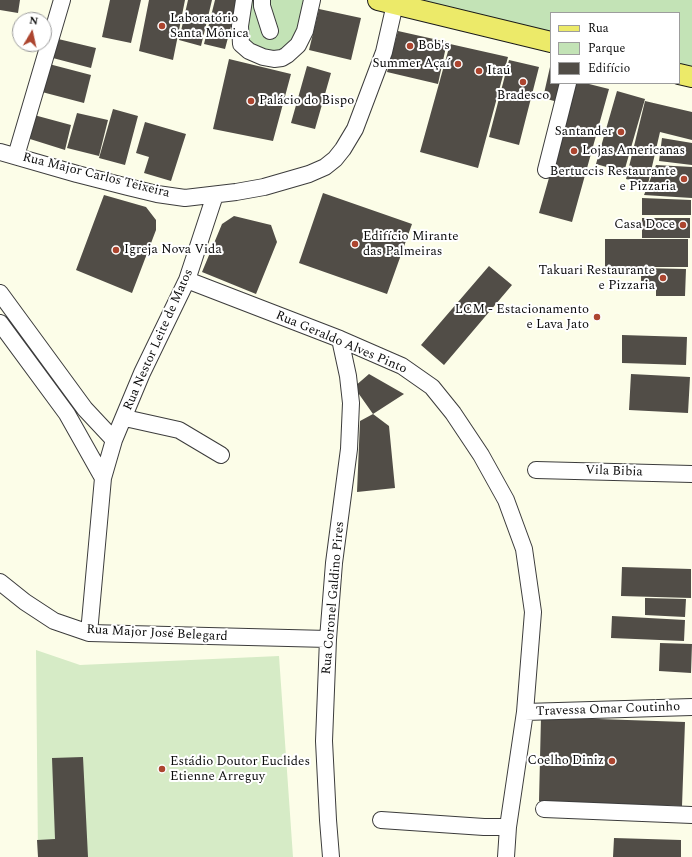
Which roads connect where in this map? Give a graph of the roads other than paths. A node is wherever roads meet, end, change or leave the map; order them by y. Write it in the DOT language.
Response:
graph roads {
  1 [pos="62,0"];
  2 [pos="244,0"];
  3 [pos="262,0"];
  4 [pos="312,0"];
  5 [pos="386,2"];
  6 [pos="270,31"];
  7 [pos="550,42"];
  8 [pos="680,74"];
  9 [pos="692,77"];
  10 [pos="568,84"];
  11 [pos="0,152"];
  12 [pos="16,156"];
  13 [pos="546,170"];
  14 [pos="215,195"];
  15 [pos="187,280"];
  16 [pos="0,293"];
  17 [pos="0,323"];
  18 [pos="340,339"];
  19 [pos="124,418"];
  20 [pos="114,440"];
  21 [pos="220,455"];
  22 [pos="536,470"];
  23 [pos="692,474"];
  24 [pos="103,478"];
  25 [pos="0,582"];
  26 [pos="89,633"];
  27 [pos="328,639"];
  28 [pos="692,707"];
  29 [pos="525,712"];
  30 [pos="544,809"];
  31 [pos="692,815"];
  32 [pos="381,820"];
  33 [pos="508,827"];
  34 [pos="332,857"];
  35 [pos="506,857"];
  1 -- 12 [label="street"];
  2 -- 4 [label="street"];
  3 -- 6 [label="street"];
  5 -- 7 [label="main road"];
  5 -- 14 [label="street"];
  8 -- 9 [label="main road"];
  10 -- 13 [label="street"];
  11 -- 12 [label="street, Rua Major Carlos Teixeira"];
  12 -- 14 [label="street, Rua Major Carlos Teixeira"];
  14 -- 15 [label="street, Rua Nestor Leite de Matos"];
  15 -- 18 [label="street, Rua Geraldo Alves Pinto"];
  15 -- 19 [label="street, Rua Nestor Leite de Matos"];
  16 -- 20 [label="street"];
  17 -- 24 [label="street"];
  18 -- 27 [label="street, Rua Coronel Galdino Pires"];
  18 -- 29 [label="street, Rua Geraldo Alves Pinto"];
  19 -- 20 [label="street, Rua Nestor Leite de Matos"];
  19 -- 21 [label="street"];
  20 -- 24 [label="street, Rua Nestor Leite de Matos"];
  22 -- 23 [label="street, Vila Bibia"];
  24 -- 26 [label="street, Rua Nestor Leite de Matos"];
  25 -- 26 [label="street, Rua Major José Belegard"];
  26 -- 27 [label="street, Rua Major José Belegard"];
  27 -- 34 [label="street, Rua Coronel Galdino Pires"];
  28 -- 29 [label="street, Travessa Omar Coutinho"];
  29 -- 33 [label="street, Rua Geraldo Alves Pinto"];
  30 -- 31 [label="street"];
  32 -- 33 [label="street"];
  33 -- 35 [label="street, Rua Geraldo Alves Pinto"];
}
